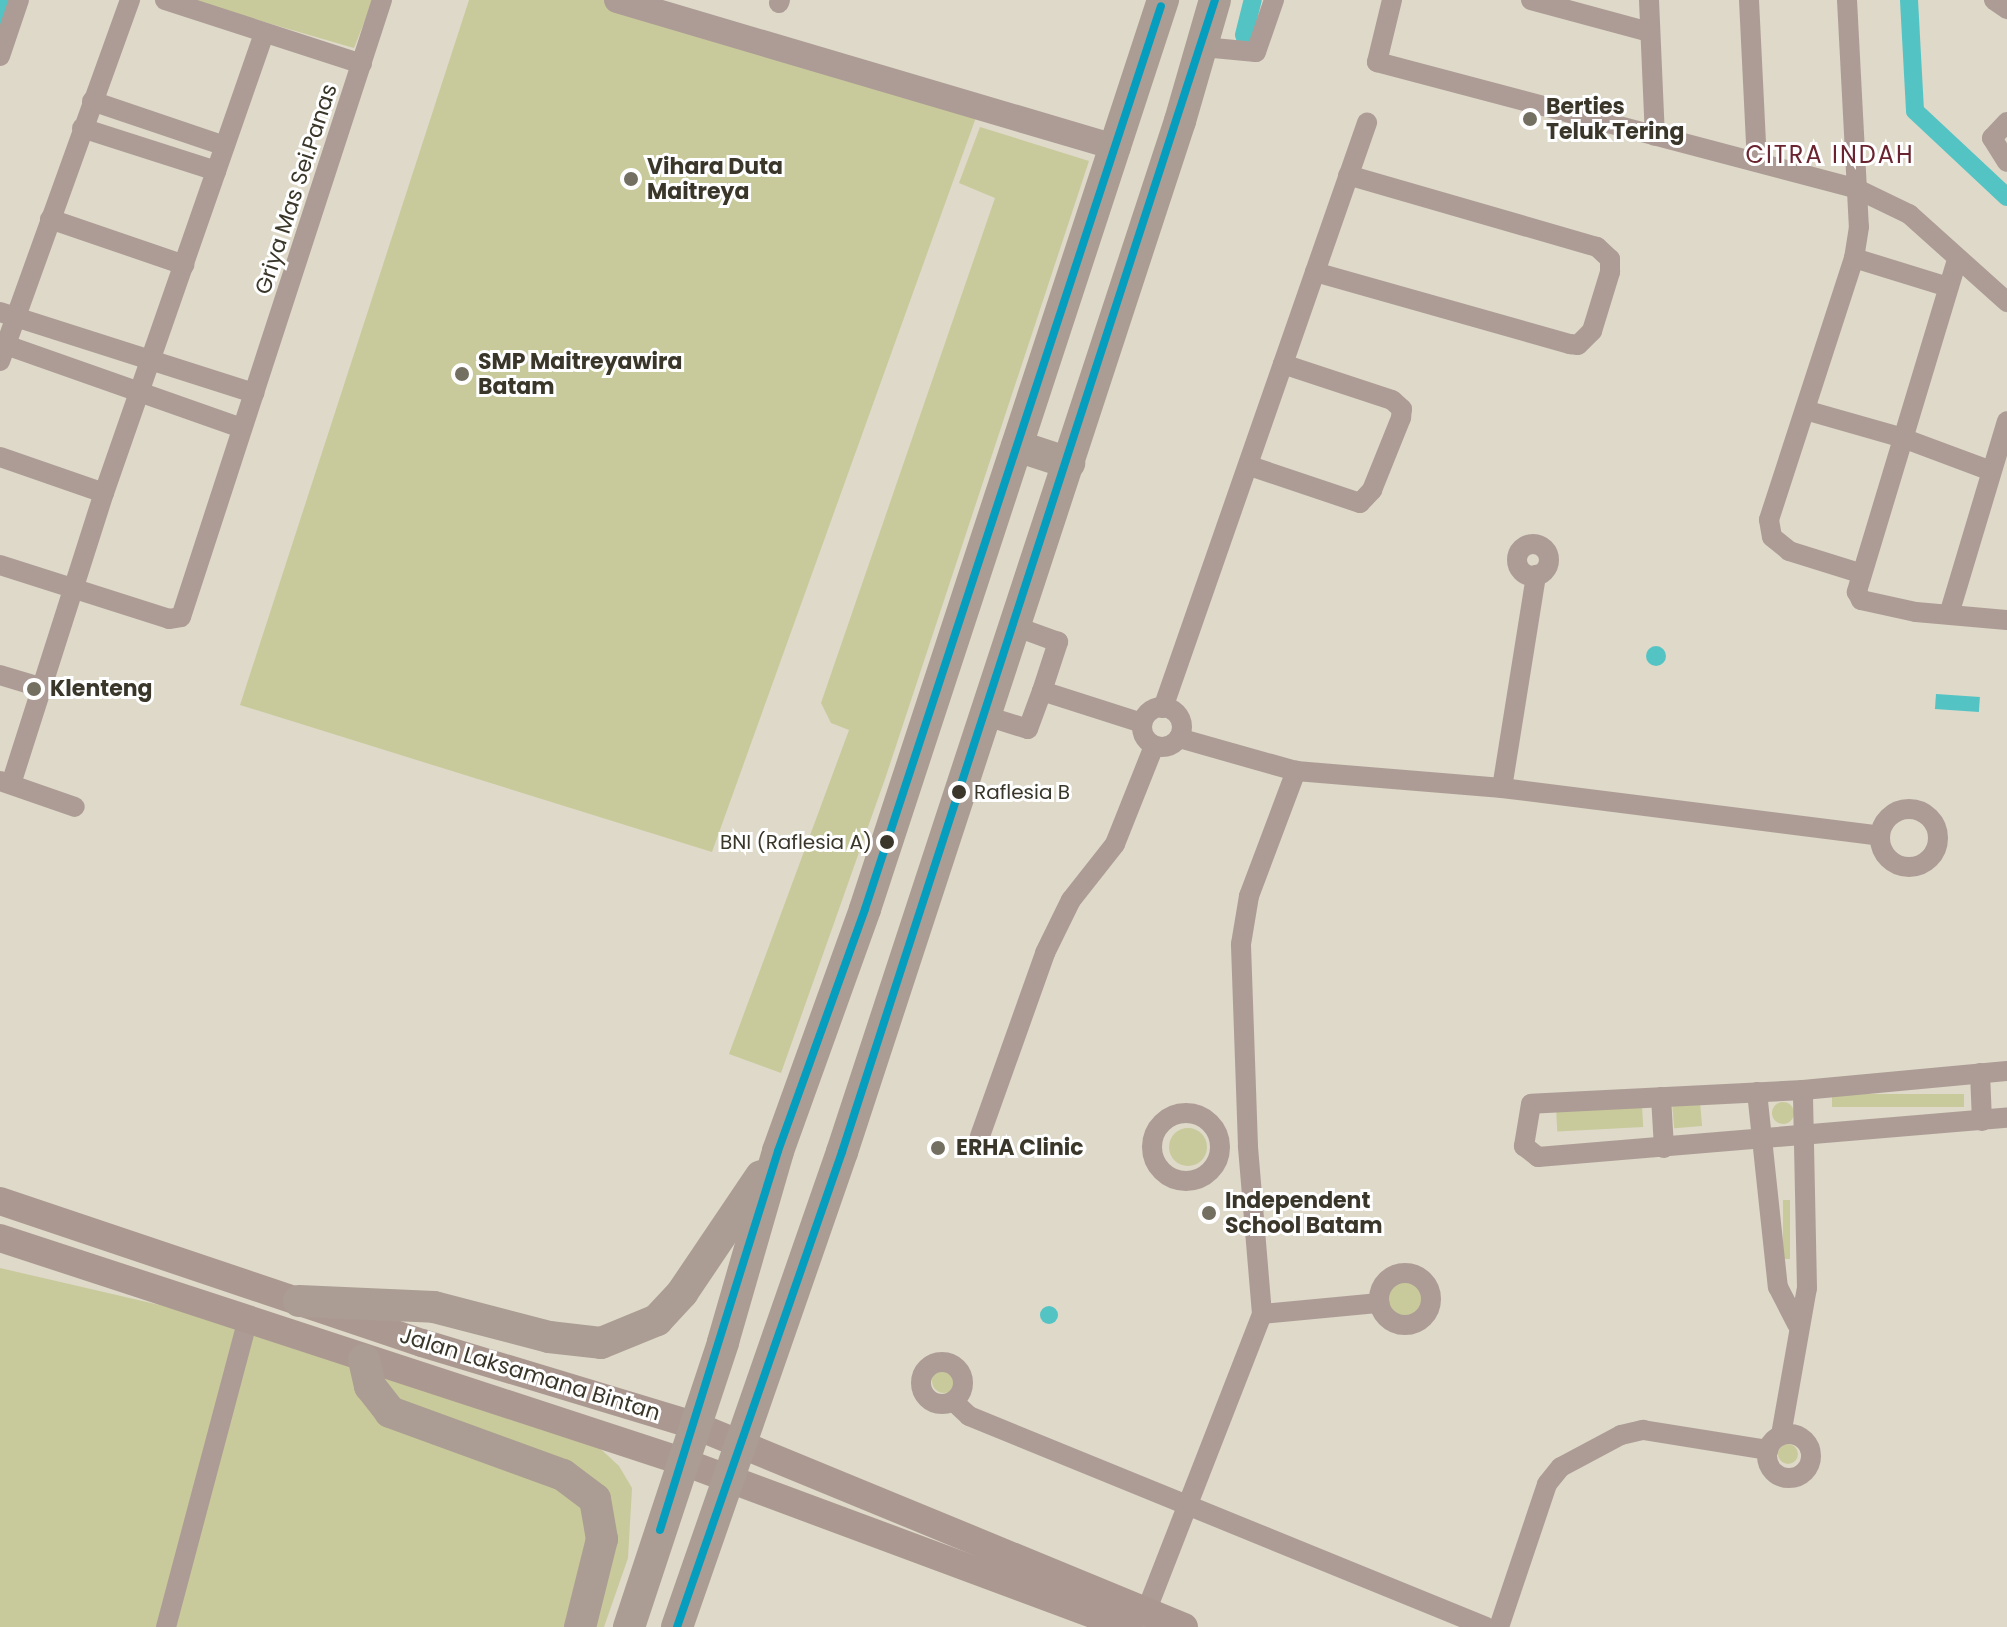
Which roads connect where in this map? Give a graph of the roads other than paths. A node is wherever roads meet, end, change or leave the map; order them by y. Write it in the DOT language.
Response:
graph roads {
  1 [pos="19,0"];
  2 [pos="130,0"];
  3 [pos="165,0"];
  4 [pos="382,0"];
  5 [pos="617,0"];
  6 [pos="1163,0"];
  7 [pos="1215,0"];
  8 [pos="1274,0"];
  9 [pos="1392,0"];
  10 [pos="1531,0"];
  11 [pos="1649,0"];
  12 [pos="1749,0"];
  13 [pos="1847,0"];
  14 [pos="1994,0"];
  15 [pos="2007,9"];
  16 [pos="1650,32"];
  17 [pos="264,33"];
  18 [pos="1203,47"];
  19 [pos="0,56"];
  20 [pos="362,64"];
  21 [pos="92,101"];
  22 [pos="2007,122"];
  23 [pos="1367,123"];
  24 [pos="82,128"];
  25 [pos="1655,136"];
  26 [pos="225,146"];
  27 [pos="1118,148"];
  28 [pos="1757,162"];
  29 [pos="2007,162"];
  30 [pos="216,171"];
  31 [pos="1348,175"];
  32 [pos="1857,189"];
  33 [pos="50,219"];
  34 [pos="1854,258"];
  35 [pos="1957,260"];
  36 [pos="184,265"];
  37 [pos="1315,272"];
  38 [pos="1945,286"];
  39 [pos="2007,302"];
  40 [pos="8,314"];
  41 [pos="2,350"];
  42 [pos="150,362"];
  43 [pos="1283,364"];
  44 [pos="138,393"];
  45 [pos="254,393"];
  46 [pos="1805,410"];
  47 [pos="2007,421"];
  48 [pos="242,428"];
  49 [pos="1900,437"];
  50 [pos="1017,446"];
  51 [pos="0,457"];
  52 [pos="1069,463"];
  53 [pos="1250,466"];
  54 [pos="1991,471"];
  55 [pos="104,493"];
  56 [pos="0,565"];
  57 [pos="1859,573"];
  58 [pos="1536,575"];
  59 [pos="72,590"];
  60 [pos="1950,611"];
  61 [pos="2007,620"];
  62 [pos="1014,626"];
  63 [pos="0,675"];
  64 [pos="40,687"];
  65 [pos="1042,691"];
  66 [pos="1163,708"];
  67 [pos="983,715"];
  68 [pos="1142,723"];
  69 [pos="1179,738"];
  70 [pos="1154,746"];
  71 [pos="1296,771"];
  72 [pos="6,783"];
  73 [pos="1502,788"];
  74 [pos="75,807"];
  75 [pos="1880,836"];
  76 [pos="2007,1071"];
  77 [pos="1980,1073"];
  78 [pos="1803,1090"];
  79 [pos="1757,1092"];
  80 [pos="1661,1097"];
  81 [pos="2007,1118"];
  82 [pos="1982,1121"];
  83 [pos="1805,1135"];
  84 [pos="980,1136"];
  85 [pos="1761,1140"];
  86 [pos="1220,1145"];
  87 [pos="1248,1146"];
  88 [pos="1664,1148"];
  89 [pos="778,1151"];
  90 [pos="0,1201"];
  91 [pos="0,1238"];
  92 [pos="299,1301"];
  93 [pos="1379,1303"];
  94 [pos="1262,1314"];
  95 [pos="247,1322"];
  96 [pos="1797,1324"];
  97 [pos="364,1360"];
  98 [pos="953,1401"];
  99 [pos="694,1425"];
  100 [pos="741,1446"];
  101 [pos="681,1461"];
  102 [pos="727,1481"];
  103 [pos="1187,1507"];
  104 [pos="1138,1622"];
  105 [pos="166,1627"];
  106 [pos="580,1627"];
  107 [pos="629,1627"];
  108 [pos="677,1627"];
  109 [pos="1184,1627"];
  110 [pos="1486,1627"];
  111 [pos="1499,1627"];
  1 -- 19 [label="street"];
  2 -- 21 [label="street"];
  3 -- 17 [label="street"];
  4 -- 20 [label="street, Griya Mas Sei.Panas"];
  5 -- 27 [label="street"];
  6 -- 27 [label="main road"];
  7 -- 18 [label="main road"];
  8 -- 18 [label="street"];
  9 -- 25 [label="street"];
  10 -- 16 [label="street"];
  11 -- 16 [label="street"];
  12 -- 28 [label="street"];
  13 -- 32 [label="street"];
  14 -- 15 [label="street"];
  16 -- 25 [label="street"];
  17 -- 20 [label="street"];
  17 -- 26 [label="street"];
  18 -- 52 [label="main road"];
  20 -- 45 [label="street, Griya Mas Sei.Panas"];
  21 -- 24 [label="street"];
  21 -- 26 [label="street"];
  22 -- 29 [label="street"];
  23 -- 31 [label="street"];
  24 -- 30 [label="street"];
  24 -- 33 [label="street"];
  25 -- 28 [label="street"];
  26 -- 30 [label="street"];
  27 -- 50 [label="main road"];
  28 -- 32 [label="street"];
  30 -- 36 [label="street"];
  31 -- 37 [label="street"];
  31 -- 37 [label="street"];
  32 -- 34 [label="street"];
  32 -- 35 [label="street"];
  33 -- 36 [label="street"];
  33 -- 40 [label="street"];
  34 -- 38 [label="street"];
  34 -- 46 [label="street"];
  35 -- 38 [label="street"];
  35 -- 39 [label="street"];
  36 -- 42 [label="street"];
  37 -- 43 [label="street"];
  38 -- 49 [label="street"];
  40 -- 41 [label="street"];
  40 -- 42 [label="street"];
  41 -- 44 [label="street"];
  42 -- 44 [label="street"];
  42 -- 45 [label="street"];
  43 -- 53 [label="street"];
  43 -- 53 [label="street"];
  44 -- 48 [label="street"];
  44 -- 55 [label="street"];
  45 -- 48 [label="street, Griya Mas Sei.Panas"];
  46 -- 49 [label="street"];
  46 -- 57 [label="street"];
  47 -- 54 [label="street"];
  48 -- 59 [label="street, Griya Mas Sei.Panas"];
  49 -- 54 [label="street"];
  49 -- 57 [label="street"];
  50 -- 52 [label="main road"];
  50 -- 89 [label="main road"];
  51 -- 55 [label="street"];
  52 -- 62 [label="main road"];
  53 -- 66 [label="street"];
  54 -- 60 [label="street"];
  55 -- 59 [label="street"];
  56 -- 59 [label="street"];
  57 -- 60 [label="street"];
  58 -- 73 [label="street"];
  59 -- 64 [label="street"];
  60 -- 61 [label="street"];
  62 -- 65 [label="street"];
  62 -- 67 [label="main road"];
  63 -- 64 [label="street"];
  64 -- 72 [label="street"];
  65 -- 67 [label="street"];
  65 -- 68 [label="street"];
  66 -- 68 [label="street"];
  66 -- 69 [label="street"];
  67 -- 100 [label="main road"];
  68 -- 70 [label="street"];
  69 -- 70 [label="street"];
  69 -- 71 [label="street"];
  70 -- 84 [label="street"];
  71 -- 73 [label="street"];
  71 -- 87 [label="street"];
  72 -- 74 [label="street"];
  73 -- 75 [label="street"];
  76 -- 77 [label="street"];
  77 -- 78 [label="street"];
  77 -- 82 [label="street"];
  78 -- 79 [label="street"];
  78 -- 83 [label="street"];
  79 -- 80 [label="street"];
  79 -- 85 [label="street"];
  80 -- 88 [label="street"];
  80 -- 88 [label="street"];
  81 -- 82 [label="street"];
  82 -- 83 [label="street"];
  83 -- 85 [label="street"];
  83 -- 96 [label="street"];
  85 -- 88 [label="street"];
  85 -- 96 [label="street"];
  86 -- 87 [label="street"];
  87 -- 94 [label="street"];
  89 -- 92 [label="main road"];
  89 -- 99 [label="main road"];
  90 -- 92 [label="main road, Jalan Laksamana Bintan"];
  91 -- 95 [label="main road, Jalan Laksamana Bintan"];
  92 -- 99 [label="main road, Jalan Laksamana Bintan"];
  93 -- 94 [label="street"];
  94 -- 103 [label="street"];
  95 -- 97 [label="main road, Jalan Laksamana Bintan"];
  95 -- 105 [label="street"];
  96 -- 111 [label="street"];
  97 -- 101 [label="main road, Jalan Laksamana Bintan"];
  97 -- 106 [label="main road"];
  98 -- 103 [label="street"];
  99 -- 100 [label="main road, Jalan Laksamana Bintan"];
  99 -- 101 [label="main road"];
  100 -- 102 [label="main road"];
  100 -- 104 [label="main road, Jalan Laksamana Bintan"];
  101 -- 102 [label="main road, Jalan Laksamana Bintan"];
  101 -- 107 [label="main road"];
  102 -- 104 [label="main road, Jalan Laksamana Bintan"];
  102 -- 108 [label="main road"];
  103 -- 104 [label="street"];
  103 -- 110 [label="street"];
  104 -- 109 [label="main road, Jalan Laksamana Bintan"];
}
